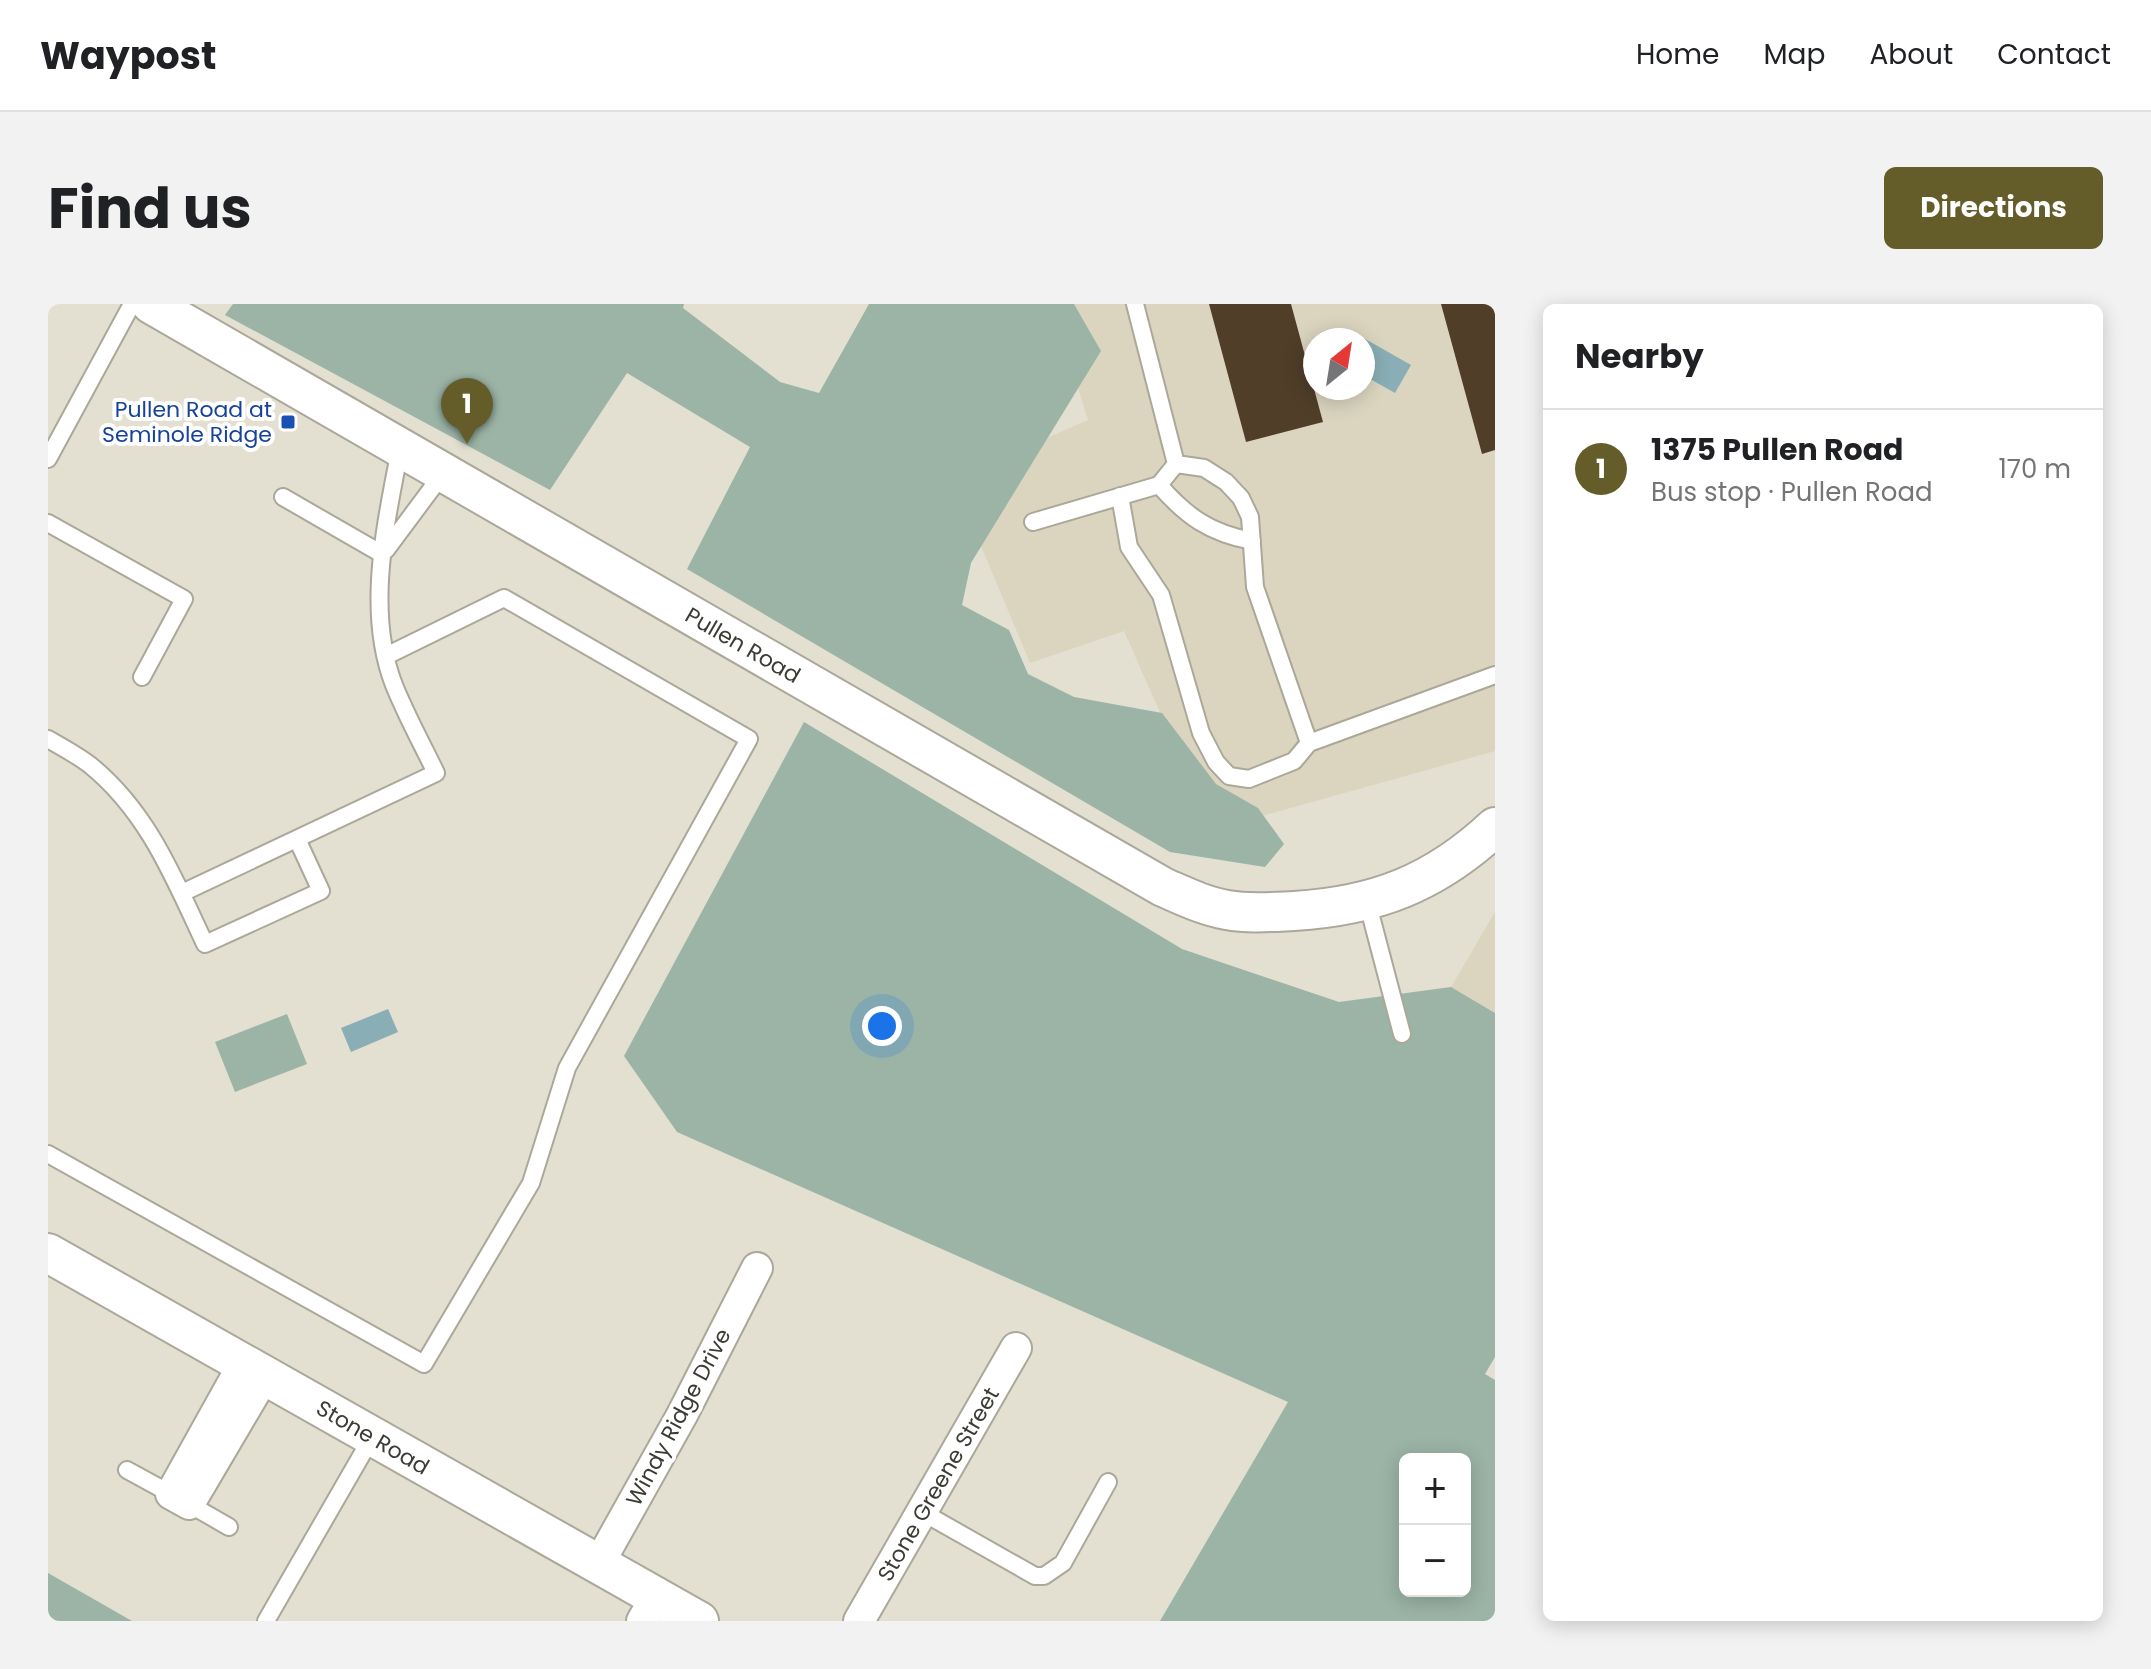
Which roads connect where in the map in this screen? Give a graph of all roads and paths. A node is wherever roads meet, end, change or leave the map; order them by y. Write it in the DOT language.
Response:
graph roads {
  1 [pos="132,304"];
  2 [pos="151,304"];
  3 [pos="1135,304"];
  4 [pos="400,447"];
  5 [pos="48,459"];
  6 [pos="1176,464"];
  7 [pos="444,472"];
  8 [pos="1159,485"];
  9 [pos="1120,496"];
  10 [pos="283,497"];
  11 [pos="1033,522"];
  12 [pos="48,523"];
  13 [pos="1252,541"];
  14 [pos="382,554"];
  15 [pos="386,656"];
  16 [pos="1495,675"];
  17 [pos="142,677"];
  18 [pos="48,739"];
  19 [pos="1309,743"];
  20 [pos="1495,827"];
  21 [pos="297,839"];
  22 [pos="182,893"];
  23 [pos="1361,902"];
  24 [pos="1402,1034"];
  25 [pos="48,1154"];
  26 [pos="48,1253"];
  27 [pos="757,1268"];
  28 [pos="1016,1348"];
  29 [pos="254,1369"];
  30 [pos="372,1437"];
  31 [pos="127,1470"];
  32 [pos="1108,1482"];
  33 [pos="180,1499"];
  34 [pos="922,1512"];
  35 [pos="229,1527"];
  36 [pos="598,1565"];
  37 [pos="649,1609"];
  38 [pos="266,1621"];
  39 [pos="699,1621"];
  40 [pos="859,1621"];
  1 -- 5 [label="lane"];
  2 -- 4 [label="street, Pullen Road"];
  3 -- 6 [label="lane"];
  4 -- 7 [label="street, Pullen Road"];
  4 -- 14 [label="lane"];
  6 -- 8 [label="lane"];
  6 -- 13 [label="lane"];
  7 -- 14 [label="lane"];
  7 -- 23 [label="street, Pullen Road"];
  8 -- 9 [label="lane"];
  8 -- 13 [label="lane"];
  9 -- 11 [label="lane"];
  9 -- 19 [label="lane"];
  10 -- 14 [label="lane"];
  12 -- 17 [label="lane"];
  13 -- 19 [label="lane"];
  14 -- 15 [label="lane"];
  15 -- 21 [label="lane"];
  15 -- 25 [label="lane"];
  16 -- 19 [label="lane"];
  18 -- 22 [label="lane"];
  20 -- 23 [label="street, Pullen Road"];
  21 -- 22 [label="lane"];
  21 -- 22 [label="lane"];
  23 -- 24 [label="lane"];
  26 -- 29 [label="street, Stone Road"];
  27 -- 36 [label="street, Windy Ridge Drive"];
  28 -- 34 [label="street, Stone Greene Street"];
  29 -- 30 [label="street, Stone Road"];
  29 -- 33 [label="street"];
  30 -- 36 [label="street, Stone Road"];
  30 -- 38 [label="lane"];
  31 -- 33 [label="lane"];
  32 -- 34 [label="lane"];
  33 -- 35 [label="lane"];
  34 -- 40 [label="street, Stone Greene Street"];
  36 -- 37 [label="street, Stone Road"];
  37 -- 39 [label="street, Stone Road"];
}
